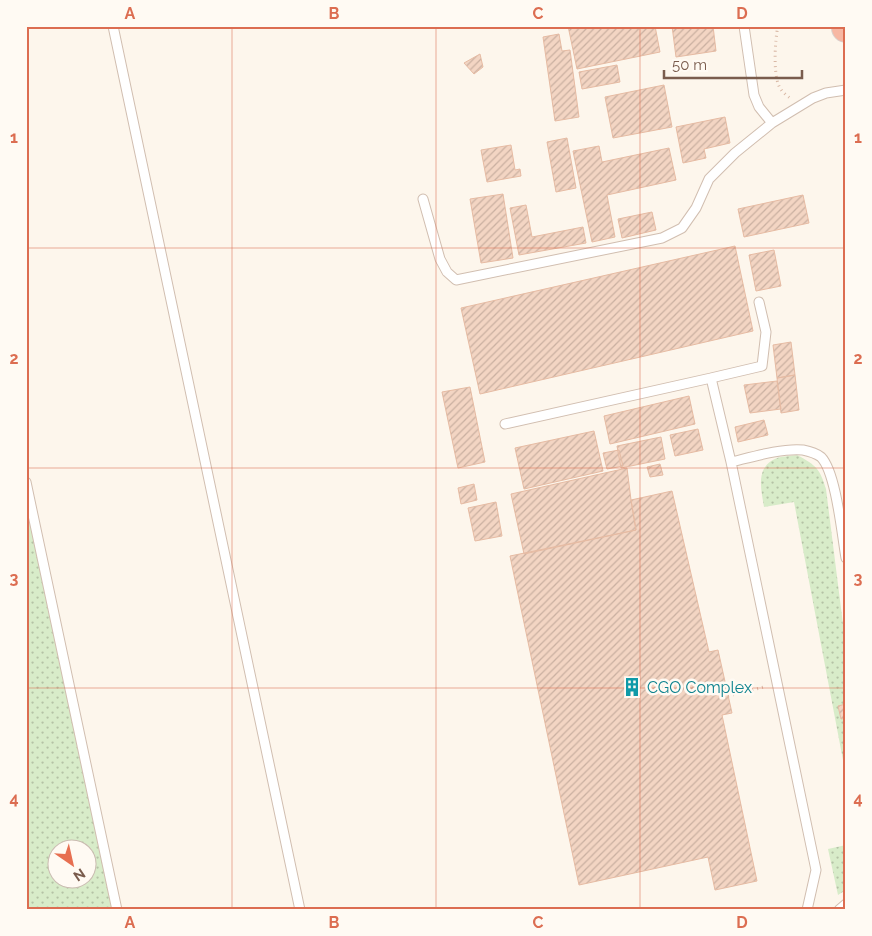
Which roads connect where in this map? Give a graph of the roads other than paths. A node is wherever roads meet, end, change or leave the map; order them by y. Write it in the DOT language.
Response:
graph roads {
  1 [pos="113,26"];
  2 [pos="744,26"];
  3 [pos="846,90"];
  4 [pos="772,123"];
  5 [pos="423,199"];
  6 [pos="759,302"];
  7 [pos="710,378"];
  8 [pos="505,424"];
  9 [pos="730,462"];
  10 [pos="26,482"];
  11 [pos="846,558"];
  12 [pos="846,904"];
  13 [pos="117,910"];
  14 [pos="300,910"];
  15 [pos="807,910"];
  16 [pos="839,910"];
  1 -- 14 [label="lane"];
  2 -- 4 [label="lane"];
  3 -- 4 [label="lane"];
  4 -- 5 [label="lane"];
  6 -- 7 [label="lane"];
  7 -- 8 [label="lane"];
  7 -- 9 [label="lane"];
  9 -- 11 [label="lane"];
  9 -- 15 [label="lane"];
  10 -- 13 [label="lane"];
  12 -- 16 [label="lane"];
}
